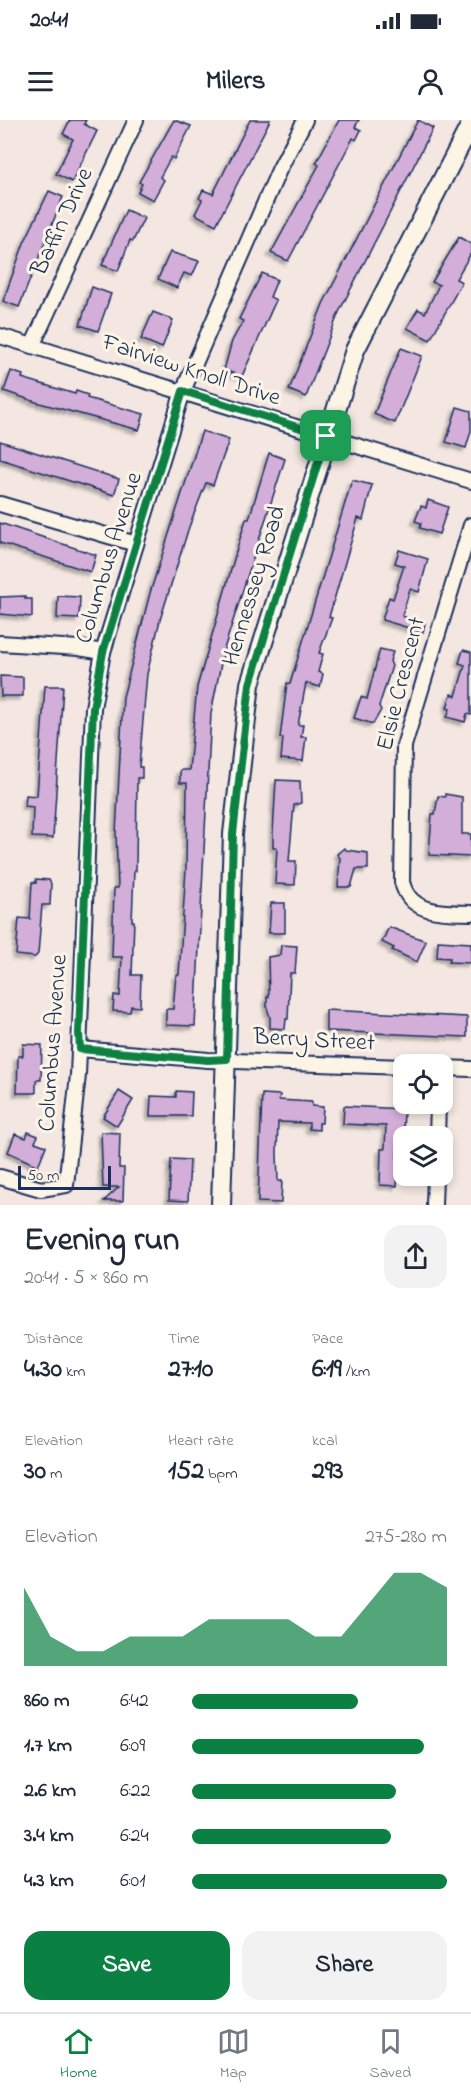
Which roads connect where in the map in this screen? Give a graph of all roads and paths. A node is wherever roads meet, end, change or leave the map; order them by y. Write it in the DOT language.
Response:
graph roads {
  1 [pos="136,120"];
  2 [pos="305,120"];
  3 [pos="471,124"];
  4 [pos="0,336"];
  5 [pos="33,344"];
  6 [pos="183,391"];
  7 [pos="326,436"];
  8 [pos="471,481"];
  9 [pos="0,504"];
  10 [pos="471,525"];
  11 [pos="136,544"];
  12 [pos="0,643"];
  13 [pos="103,652"];
  14 [pos="471,913"];
  15 [pos="80,1049"];
  16 [pos="227,1059"];
  17 [pos="393,1067"];
  18 [pos="453,1068"];
  19 [pos="471,1069"];
  20 [pos="0,1177"];
  21 [pos="435,1186"];
  22 [pos="220,1205"];
  23 [pos="434,1205"];
  1 -- 5 [label="street, Baffin Drive"];
  2 -- 6 [label="street, Columbus Avenue"];
  3 -- 7 [label="street, Hennessey Road"];
  4 -- 5 [label="street, Fairview Knoll Drive"];
  5 -- 6 [label="street, Fairview Knoll Drive"];
  6 -- 7 [label="street, Fairview Knoll Drive"];
  6 -- 11 [label="street, Columbus Avenue"];
  7 -- 8 [label="street, Fairview Knoll Drive"];
  7 -- 16 [label="street, Hennessey Road"];
  9 -- 11 [label="street"];
  10 -- 14 [label="street, Elsie Crescent"];
  11 -- 13 [label="street, Columbus Avenue"];
  12 -- 13 [label="street"];
  13 -- 15 [label="street, Columbus Avenue"];
  15 -- 16 [label="street, Berry Street"];
  15 -- 20 [label="street, Columbus Avenue"];
  16 -- 17 [label="street, Berry Street"];
  16 -- 22 [label="street, Hennessey Road"];
  18 -- 19 [label="street"];
  21 -- 23 [label="street"];
}
